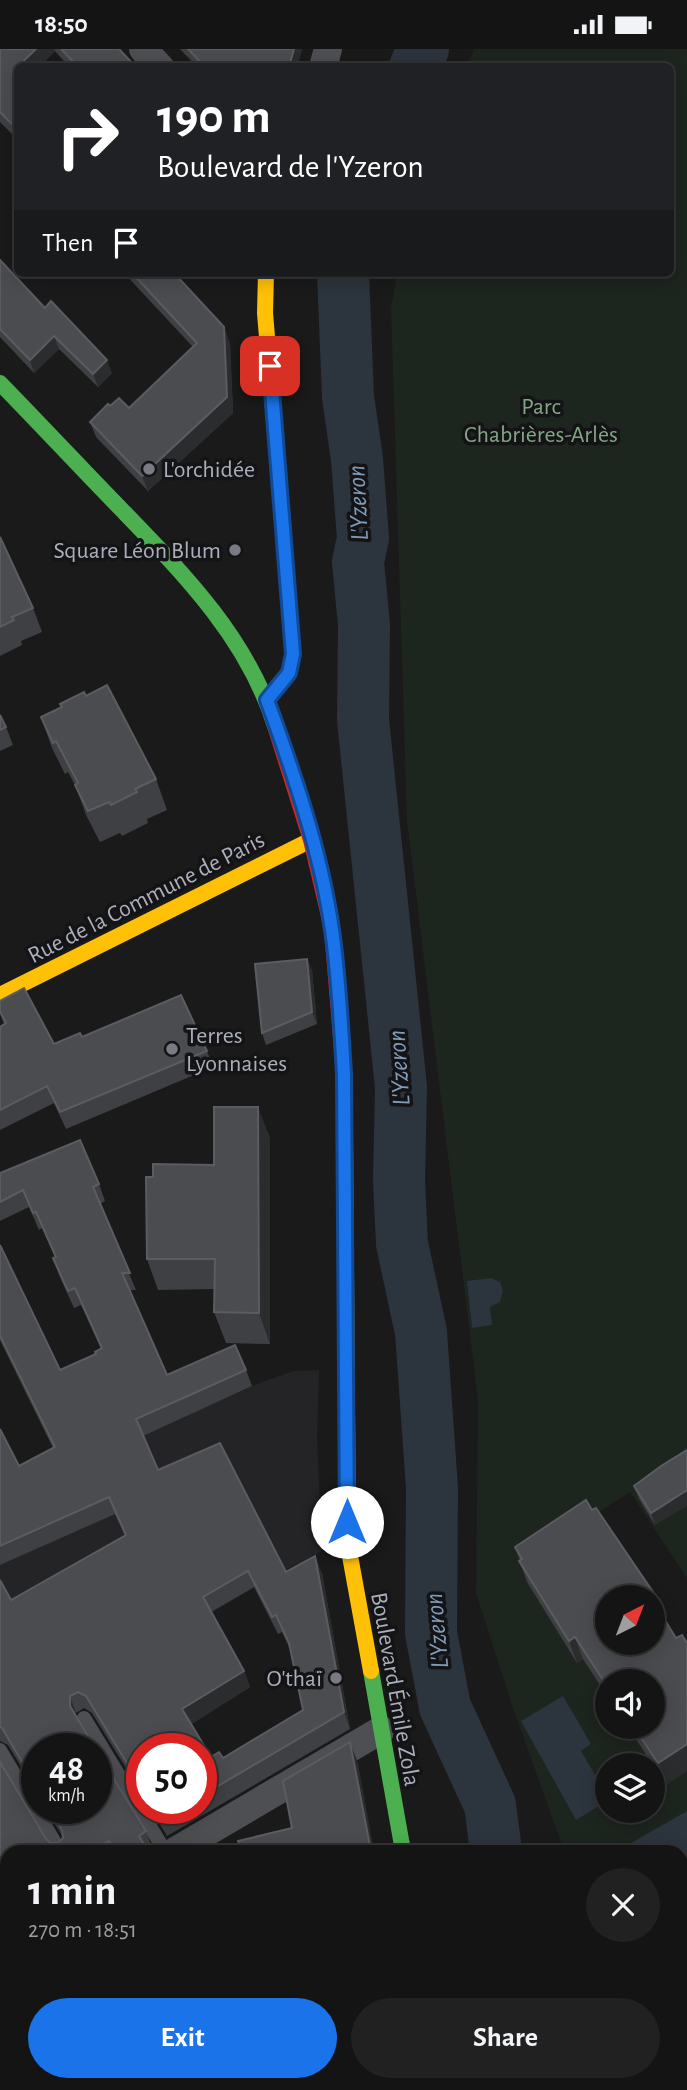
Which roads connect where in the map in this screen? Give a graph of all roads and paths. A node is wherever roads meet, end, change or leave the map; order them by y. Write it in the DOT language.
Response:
graph roads {
  1 [pos="143,49"];
  2 [pos="156,63"];
  3 [pos="266,277"];
  4 [pos="0,383"];
  5 [pos="267,700"];
  6 [pos="311,840"];
  7 [pos="0,995"];
  8 [pos="84,1718"];
  9 [pos="381,1730"];
  10 [pos="0,1750"];
  11 [pos="56,1845"];
  12 [pos="161,1845"];
  13 [pos="185,1845"];
  14 [pos="402,1845"];
  1 -- 2 [label="street"];
  3 -- 5 [label="main road"];
  4 -- 5 [label="main road, Boulevard Émile Zola"];
  5 -- 6 [label="main road, Boulevard Émile Zola"];
  6 -- 7 [label="main road, Rue de la Commune de Paris"];
  6 -- 9 [label="main road, Boulevard Émile Zola"];
  8 -- 12 [label="lane"];
  9 -- 13 [label="street"];
  9 -- 14 [label="main road, Boulevard Émile Zola"];
  10 -- 11 [label="lane"];
}
